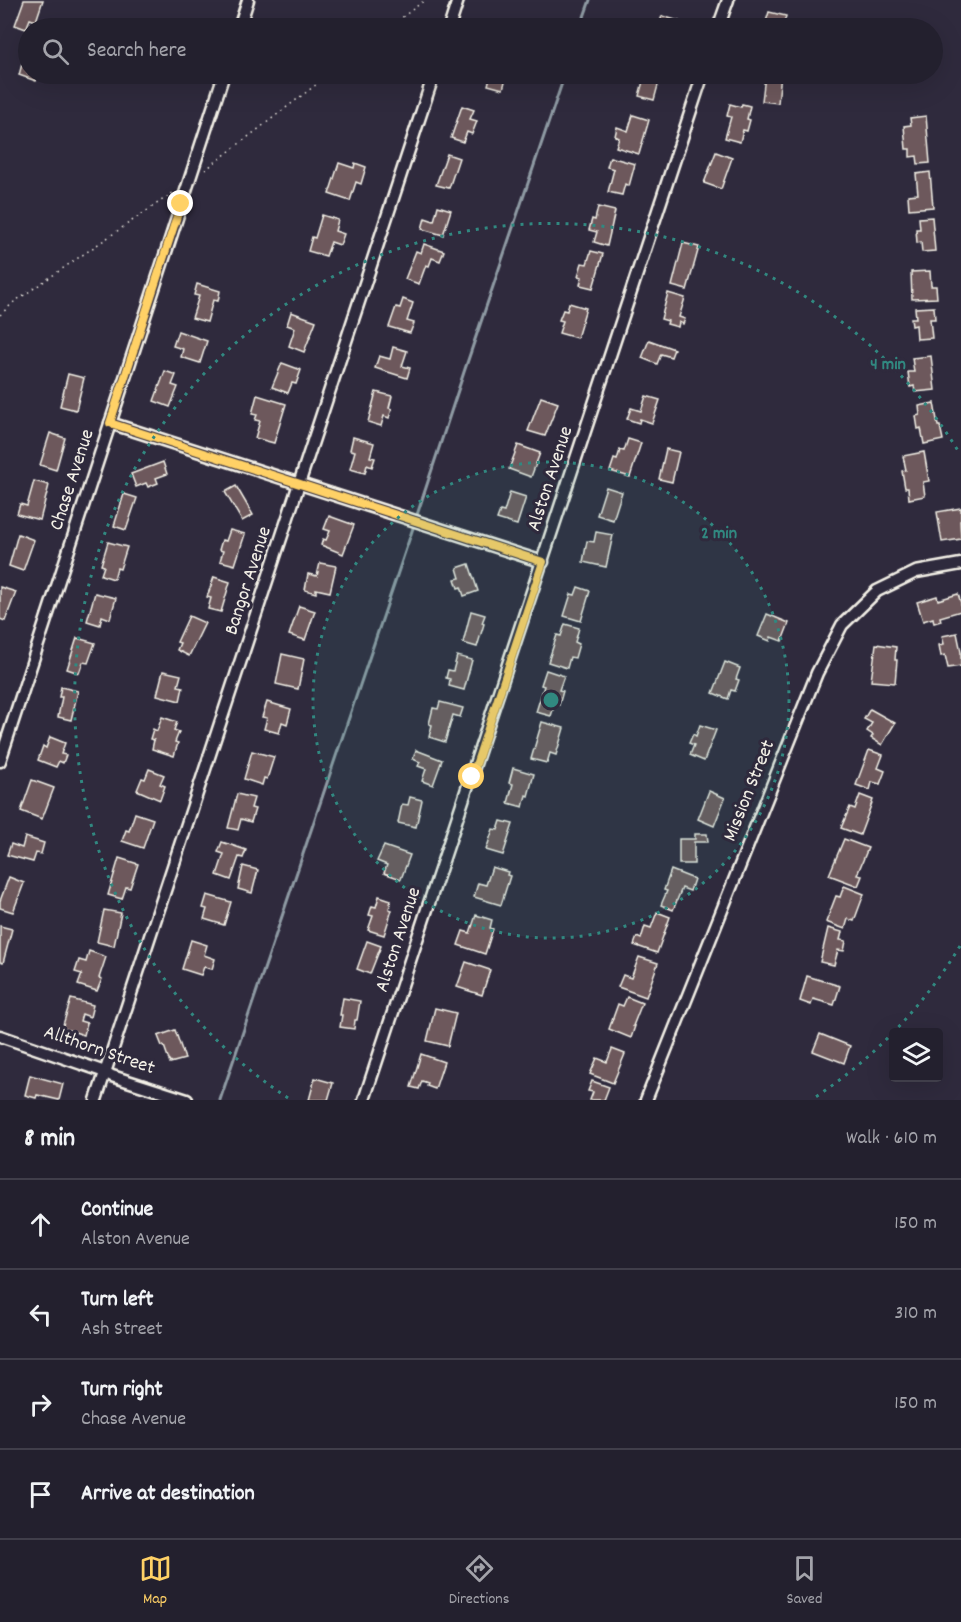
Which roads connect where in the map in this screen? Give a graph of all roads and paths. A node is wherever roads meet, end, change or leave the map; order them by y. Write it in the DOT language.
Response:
graph roads {
  1 [pos="249,0"];
  2 [pos="425,0"];
  3 [pos="458,0"];
  4 [pos="728,0"];
  5 [pos="243,18"];
  6 [pos="401,18"];
  7 [pos="452,18"];
  8 [pos="722,18"];
  9 [pos="221,84"];
  10 [pos="317,84"];
  11 [pos="431,84"];
  12 [pos="701,84"];
  13 [pos="188,182"];
  14 [pos="0,315"];
  15 [pos="110,423"];
  16 [pos="300,484"];
  17 [pos="543,562"];
  18 [pos="961,564"];
  19 [pos="0,760"];
  20 [pos="0,1036"];
  21 [pos="105,1072"];
  22 [pos="96,1100"];
  23 [pos="187,1100"];
  24 [pos="364,1100"];
  25 [pos="646,1100"];
  1 -- 5 [label="street"];
  2 -- 6 [label="path"];
  3 -- 7 [label="street"];
  4 -- 8 [label="street"];
  9 -- 13 [label="street, Chase Avenue"];
  10 -- 13 [label="path"];
  11 -- 16 [label="street, Bangor Avenue"];
  12 -- 17 [label="street, Alston Avenue"];
  13 -- 14 [label="path"];
  13 -- 15 [label="street, Chase Avenue"];
  15 -- 16 [label="street"];
  15 -- 19 [label="street, Chase Avenue"];
  16 -- 17 [label="street"];
  16 -- 21 [label="street, Bangor Avenue"];
  17 -- 24 [label="street, Alston Avenue"];
  18 -- 25 [label="street, Mission Street"];
  20 -- 21 [label="street, Allthorn Street"];
  21 -- 22 [label="street, Bangor Avenue"];
  21 -- 23 [label="street, Allthorn Street"];
}
